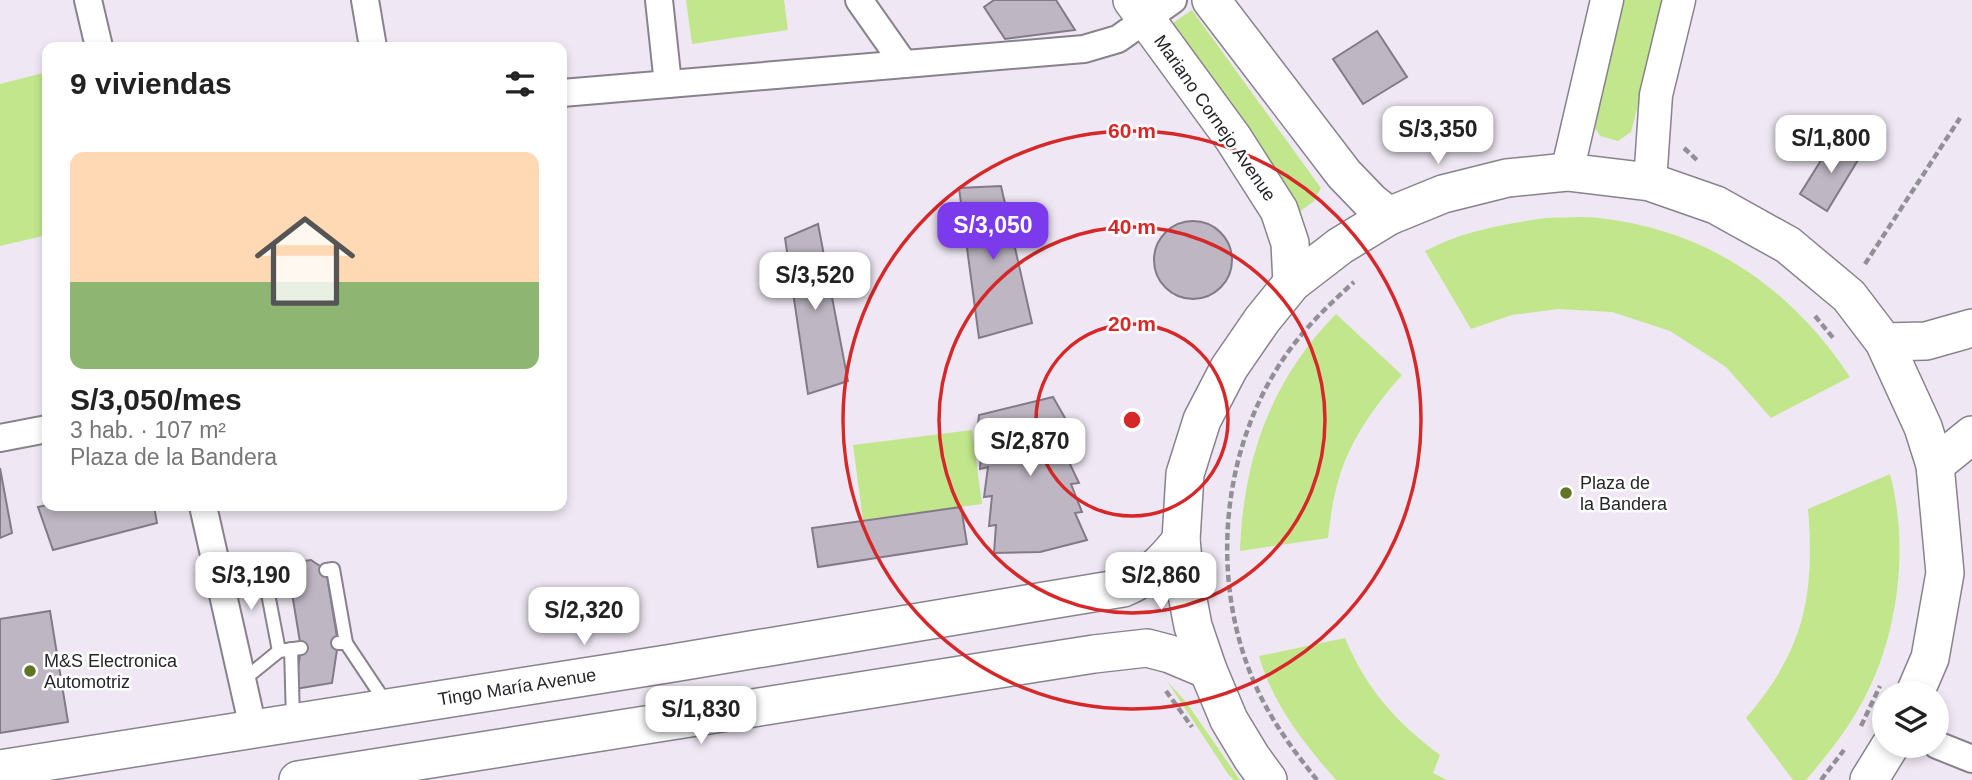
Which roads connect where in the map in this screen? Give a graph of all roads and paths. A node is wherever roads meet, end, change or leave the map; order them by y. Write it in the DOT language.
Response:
graph roads {
  1 [pos="88,0"];
  2 [pos="365,0"];
  3 [pos="659,0"];
  4 [pos="859,0"];
  5 [pos="1211,0"];
  6 [pos="1607,0"];
  7 [pos="1679,0"];
  8 [pos="1151,6"];
  9 [pos="98,42"];
  10 [pos="372,42"];
  11 [pos="904,64"];
  12 [pos="668,84"];
  13 [pos="567,93"];
  14 [pos="1960,118"];
  15 [pos="1566,172"];
  16 [pos="1650,181"];
  17 [pos="1390,216"];
  18 [pos="1861,271"];
  19 [pos="1363,275"];
  20 [pos="1292,283"];
  21 [pos="1813,313"];
  22 [pos="1972,328"];
  23 [pos="1884,342"];
  24 [pos="1840,345"];
  25 [pos="42,430"];
  26 [pos="1972,435"];
  27 [pos="0,438"];
  28 [pos="1935,465"];
  29 [pos="203,511"];
  30 [pos="1181,540"];
  31 [pos="215,561"];
  32 [pos="326,570"];
  33 [pos="289,575"];
  34 [pos="265,579"];
  35 [pos="290,649"];
  36 [pos="1208,670"];
  37 [pos="242,681"];
  38 [pos="1906,681"];
  39 [pos="1163,688"];
  40 [pos="388,707"];
  41 [pos="293,722"];
  42 [pos="253,728"];
  43 [pos="1197,734"];
  44 [pos="1850,741"];
  45 [pos="1949,750"];
  46 [pos="1872,755"];
  47 [pos="1972,759"];
  48 [pos="0,769"];
  49 [pos="298,780"];
  50 [pos="1268,780"];
  51 [pos="1317,780"];
  52 [pos="1821,780"];
  53 [pos="1869,780"];
  1 -- 9 [label="street"];
  2 -- 10 [label="street"];
  3 -- 12 [label="street"];
  4 -- 11 [label="street"];
  5 -- 17 [label="main road"];
  6 -- 15 [label="street"];
  7 -- 16 [label="street"];
  8 -- 11 [label="street"];
  8 -- 20 [label="main road, Mariano Cornejo Avenue"];
  11 -- 12 [label="street"];
  12 -- 13 [label="street"];
  14 -- 18 [label="path"];
  15 -- 16 [label="main road"];
  15 -- 17 [label="main road"];
  16 -- 23 [label="main road"];
  17 -- 20 [label="main road"];
  19 -- 51 [label="path"];
  20 -- 30 [label="main road"];
  21 -- 24 [label="path"];
  22 -- 23 [label="main road"];
  23 -- 28 [label="main road"];
  25 -- 27 [label="street"];
  26 -- 28 [label="main road"];
  28 -- 38 [label="main road"];
  29 -- 31 [label="street"];
  30 -- 36 [label="main road"];
  30 -- 40 [label="main road, Tingo María Avenue"];
  31 -- 34 [label="lane"];
  31 -- 37 [label="street"];
  32 -- 40 [label="lane"];
  33 -- 34 [label="lane"];
  34 -- 35 [label="lane"];
  35 -- 37 [label="lane"];
  35 -- 41 [label="lane"];
  36 -- 49 [label="main road"];
  36 -- 50 [label="main road"];
  37 -- 42 [label="street"];
  39 -- 43 [label="path"];
  40 -- 41 [label="main road, Tingo María Avenue"];
  41 -- 42 [label="main road, Tingo María Avenue"];
  42 -- 48 [label="main road, Tingo María Avenue"];
  44 -- 52 [label="path"];
  45 -- 47 [label="street"];
  46 -- 53 [label="main road"];
}
